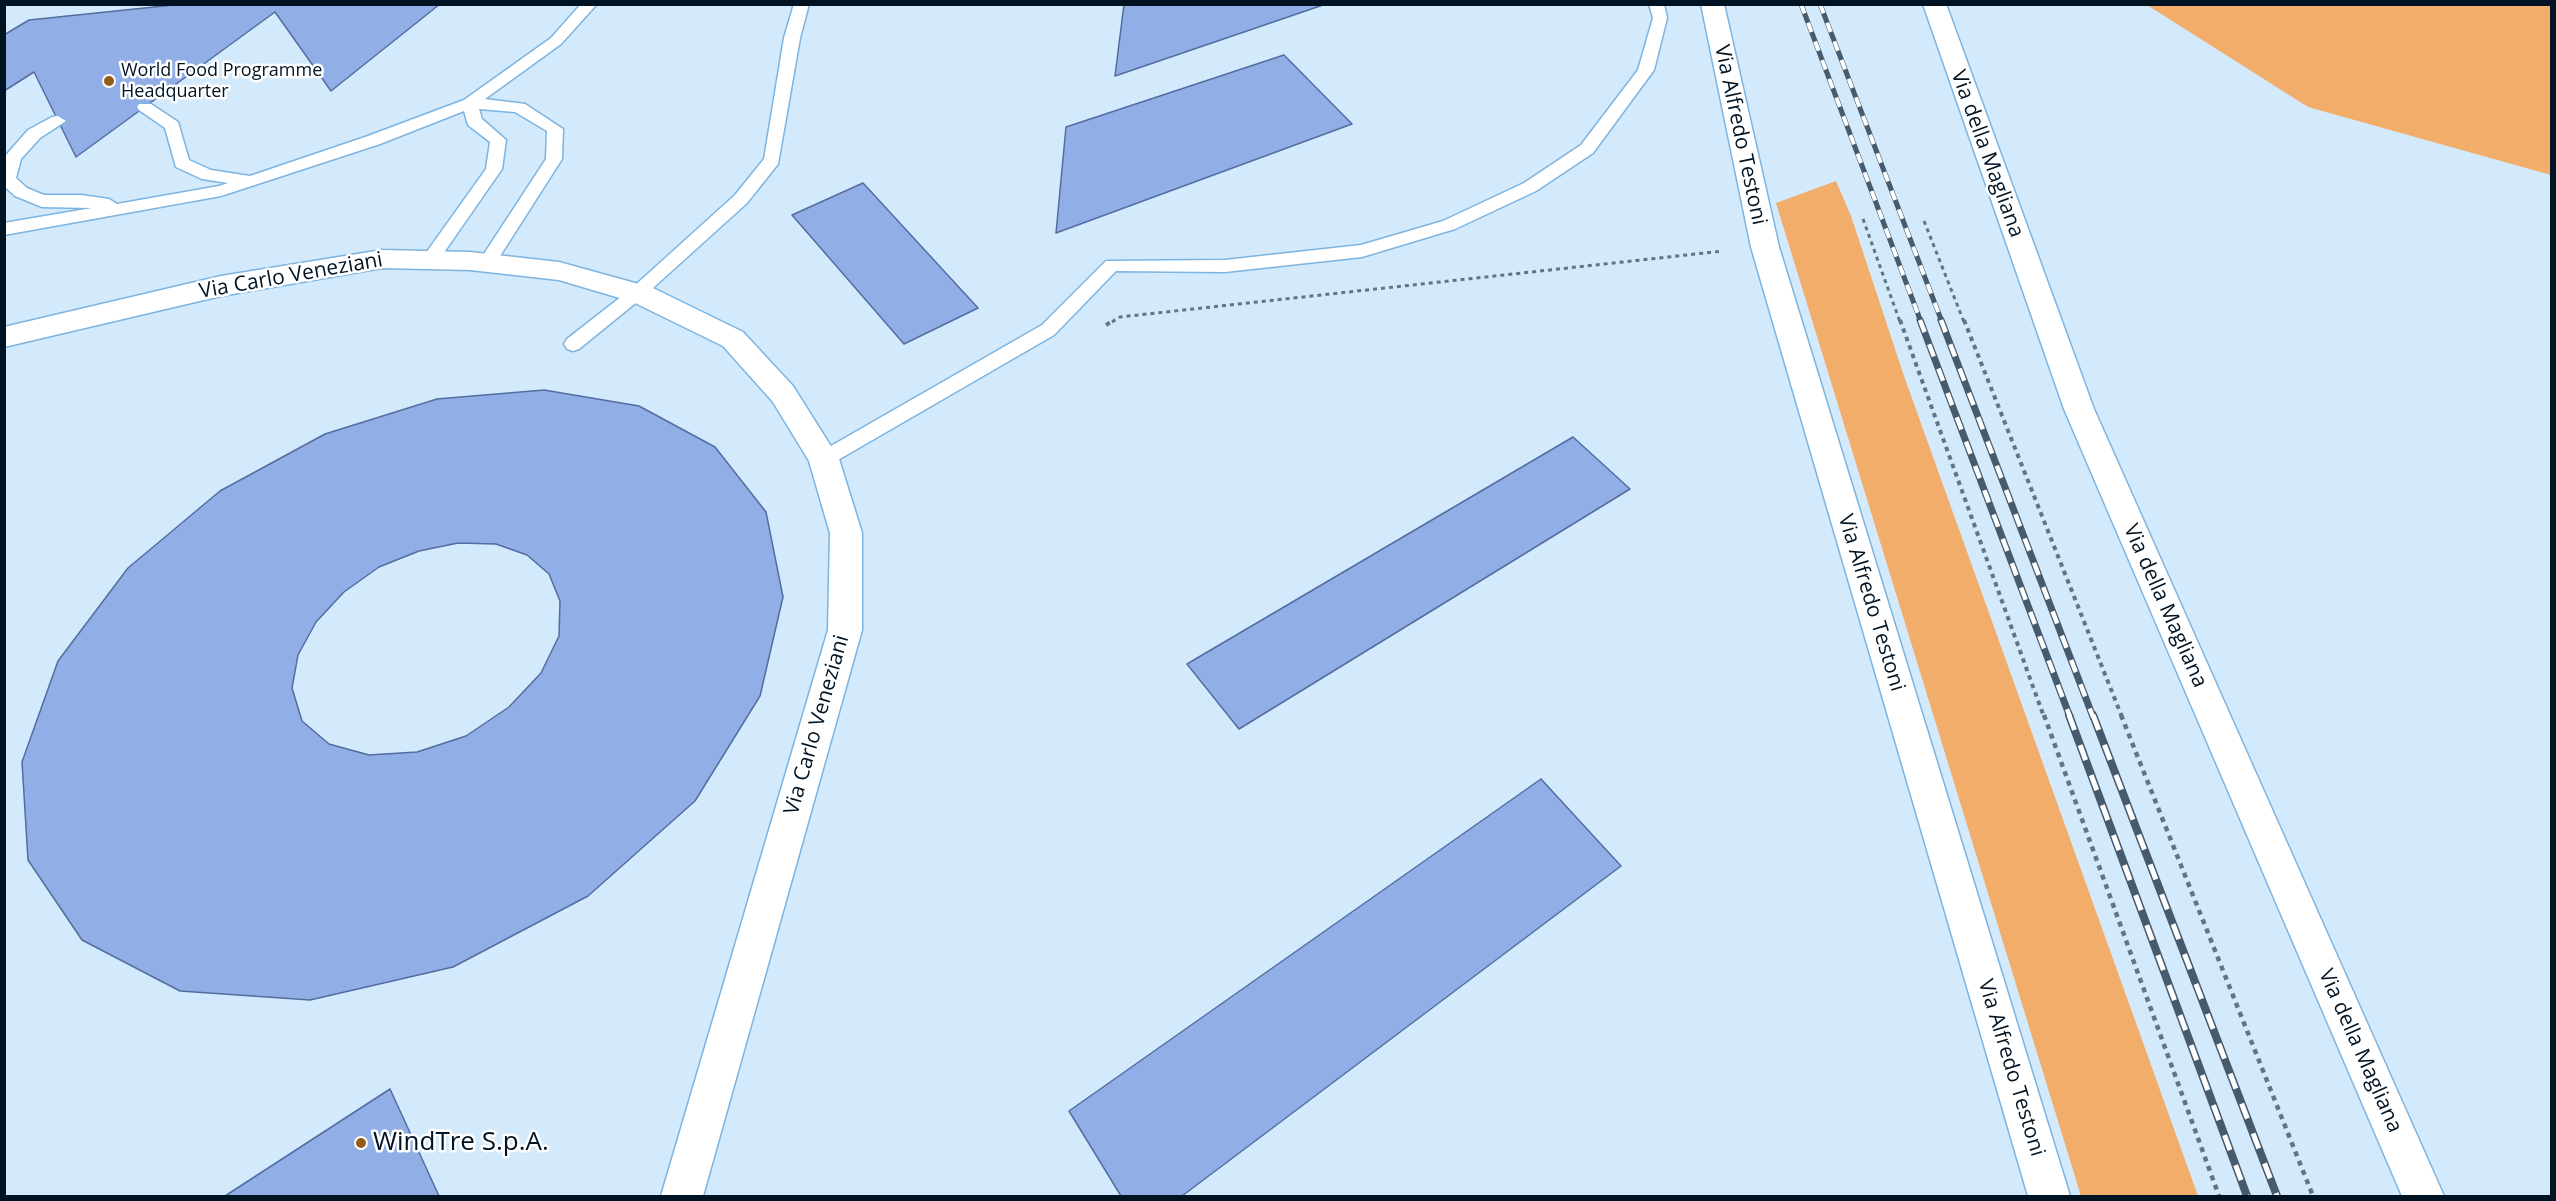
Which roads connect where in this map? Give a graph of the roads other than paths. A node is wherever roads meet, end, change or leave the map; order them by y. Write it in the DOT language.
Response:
graph roads {
  1 [pos="590,4"];
  2 [pos="802,4"];
  3 [pos="1656,4"];
  4 [pos="1712,4"];
  5 [pos="1934,4"];
  6 [pos="470,103"];
  7 [pos="145,107"];
  8 [pos="58,121"];
  9 [pos="253,180"];
  10 [pos="128,208"];
  11 [pos="4,229"];
  12 [pos="430,260"];
  13 [pos="487,262"];
  14 [pos="637,293"];
  15 [pos="4,337"];
  16 [pos="573,344"];
  17 [pos="824,459"];
  18 [pos="682,1197"];
  19 [pos="2049,1197"];
  20 [pos="2423,1197"];
  1 -- 6 [label="lane"];
  2 -- 14 [label="lane"];
  3 -- 17 [label="lane"];
  4 -- 19 [label="street, Via Alfredo Testoni"];
  5 -- 20 [label="street, Via della Magliana"];
  6 -- 9 [label="lane"];
  6 -- 12 [label="lane"];
  6 -- 13 [label="lane"];
  7 -- 9 [label="lane"];
  8 -- 10 [label="lane"];
  9 -- 10 [label="lane"];
  10 -- 11 [label="lane"];
  12 -- 13 [label="street, Via Carlo Veneziani"];
  12 -- 15 [label="street, Via Carlo Veneziani"];
  13 -- 14 [label="street, Via Carlo Veneziani"];
  14 -- 16 [label="lane"];
  14 -- 17 [label="street, Via Carlo Veneziani"];
  17 -- 18 [label="street, Via Carlo Veneziani"];
}
